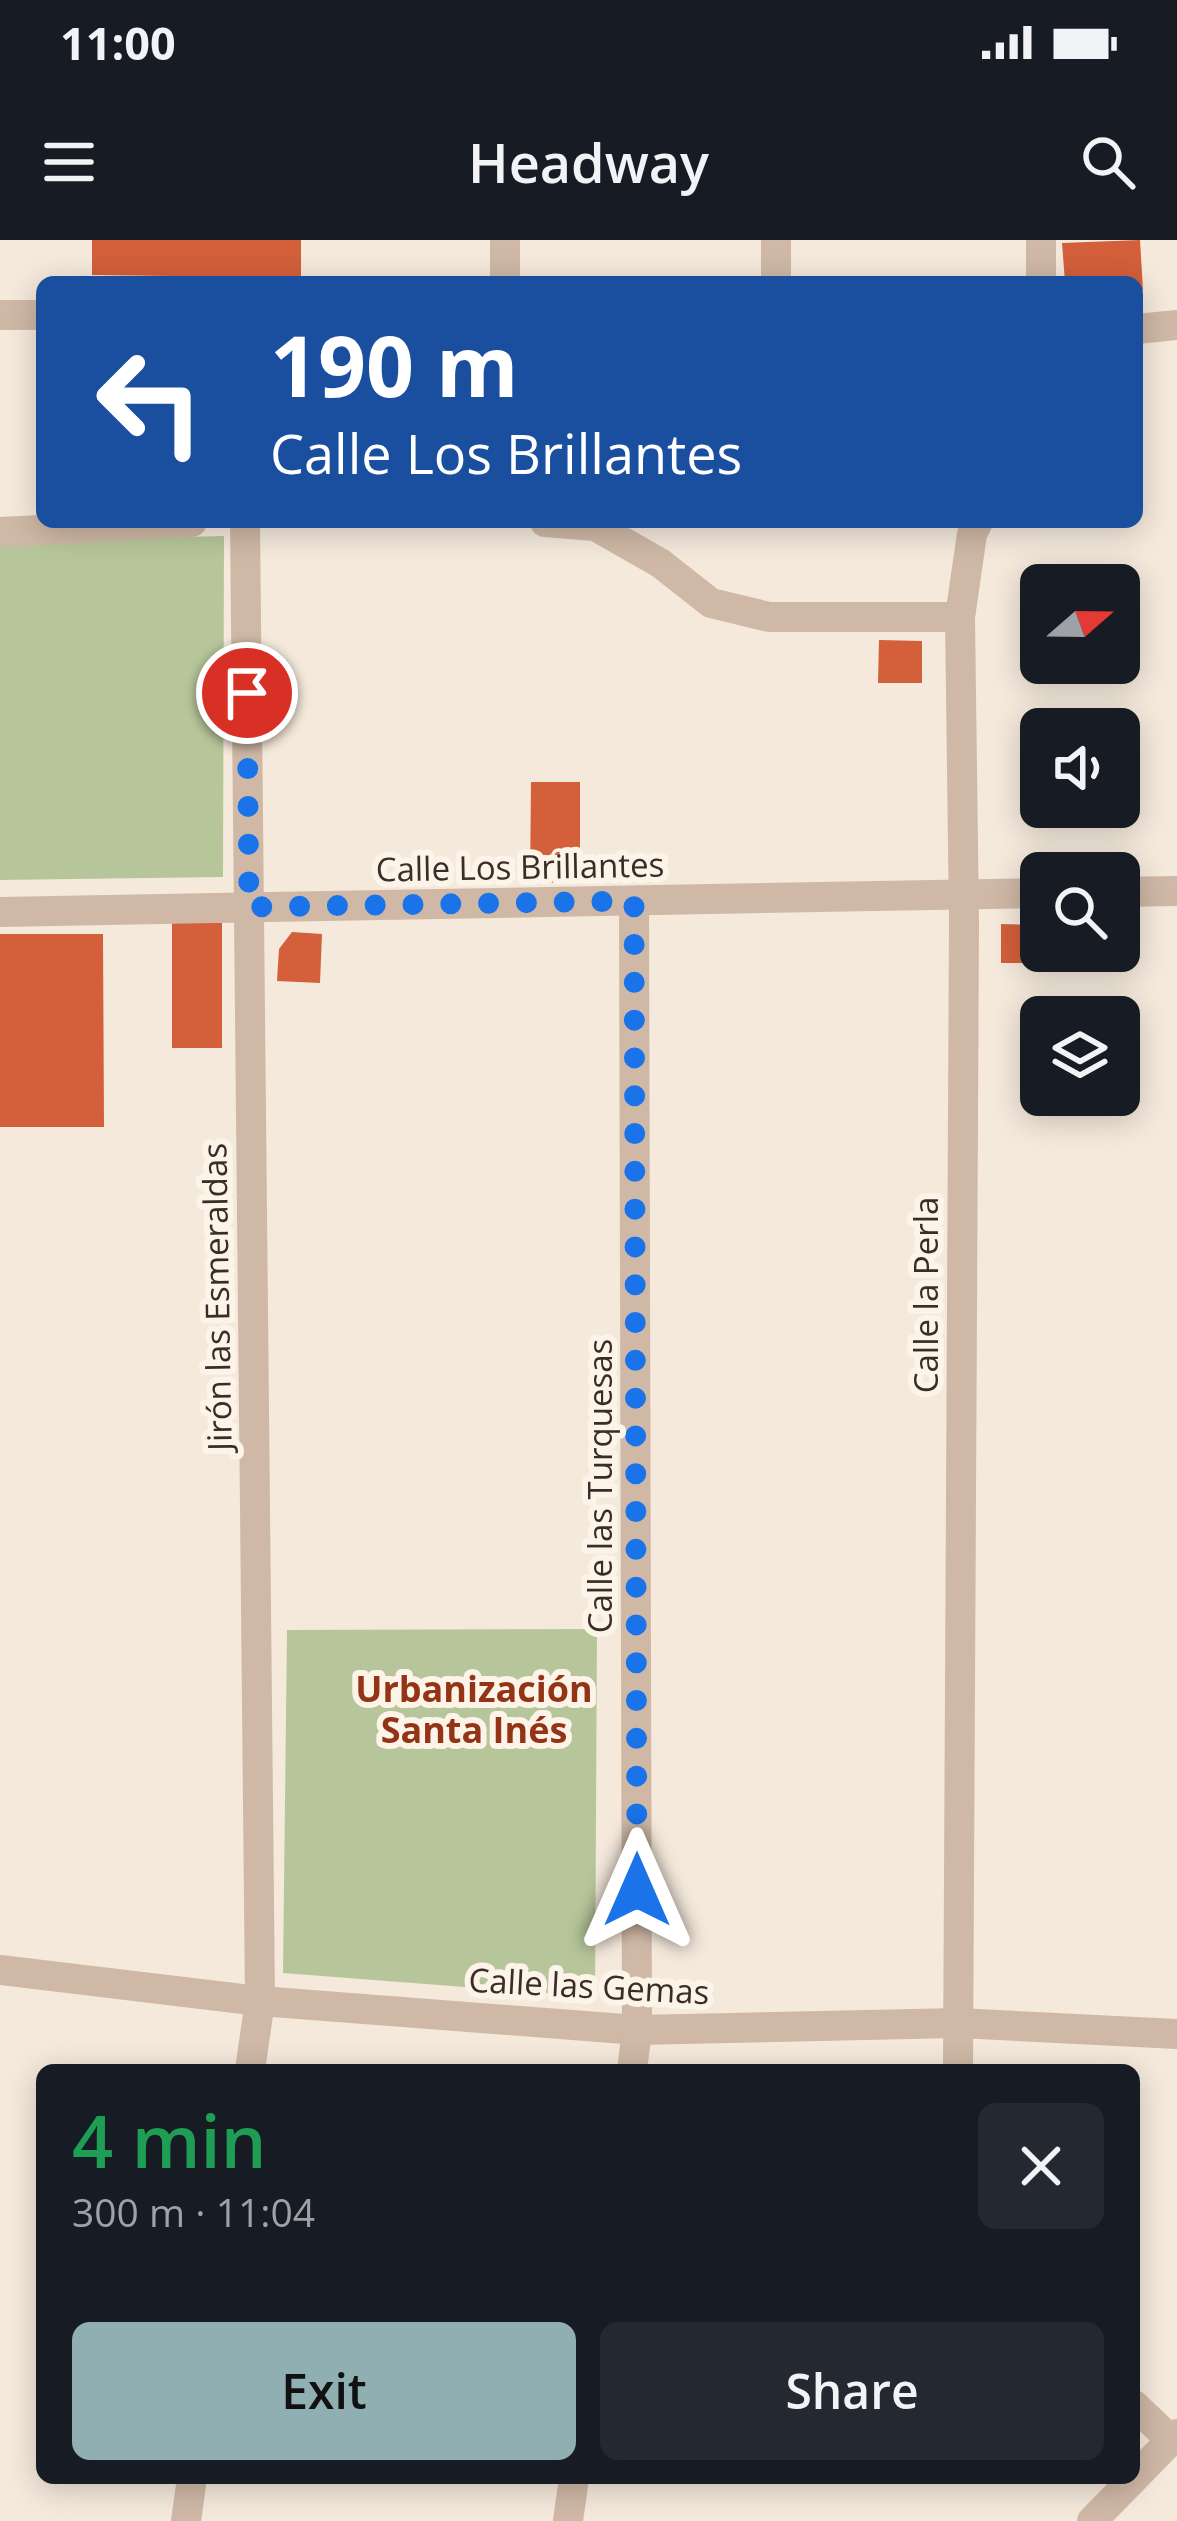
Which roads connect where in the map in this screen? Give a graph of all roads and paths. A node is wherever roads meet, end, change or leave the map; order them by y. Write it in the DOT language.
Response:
graph roads {
  1 [pos="506,240"];
  2 [pos="776,240"];
  3 [pos="1041,240"];
  4 [pos="505,276"];
  5 [pos="776,276"];
  6 [pos="1041,276"];
  7 [pos="0,315"];
  8 [pos="36,315"];
  9 [pos="1177,325"];
  10 [pos="1143,328"];
  11 [pos="77,528"];
  12 [pos="245,528"];
  13 [pos="599,528"];
  14 [pos="975,528"];
  15 [pos="0,532"];
  16 [pos="960,617"];
  17 [pos="1177,891"];
  18 [pos="1140,892"];
  19 [pos="1020,894"];
  20 [pos="964,895"];
  21 [pos="634,901"];
  22 [pos="249,907"];
  23 [pos="0,912"];
  24 [pos="0,1970"];
  25 [pos="260,2001"];
  26 [pos="958,2023"];
  27 [pos="638,2030"];
  28 [pos="1177,2034"];
  29 [pos="251,2064"];
  30 [pos="633,2064"];
  31 [pos="958,2064"];
  32 [pos="1140,2410"];
  33 [pos="1174,2437"];
  34 [pos="1140,2472"];
  35 [pos="191,2484"];
  36 [pos="573,2484"];
  37 [pos="1128,2484"];
  38 [pos="186,2521"];
  39 [pos="568,2521"];
  40 [pos="1092,2521"];
  1 -- 4 [label="street"];
  2 -- 5 [label="street"];
  3 -- 6 [label="street"];
  7 -- 8 [label="street"];
  9 -- 10 [label="street"];
  11 -- 15 [label="street"];
  12 -- 22 [label="street, Jirón las Esmeraldas"];
  13 -- 16 [label="street"];
  14 -- 16 [label="street, Calle la Perla"];
  16 -- 20 [label="street, Calle la Perla"];
  17 -- 18 [label="street"];
  19 -- 20 [label="street, Calle Los Brillantes"];
  20 -- 21 [label="street, Calle Los Brillantes"];
  20 -- 26 [label="street, Calle la Perla"];
  21 -- 22 [label="street, Calle Los Brillantes"];
  21 -- 27 [label="street, Calle las Turquesas"];
  22 -- 23 [label="street, Calle Los Brillantes"];
  22 -- 25 [label="street, Jirón las Esmeraldas"];
  24 -- 25 [label="street, Calle las Gemas"];
  25 -- 27 [label="street, Calle las Gemas"];
  25 -- 29 [label="street, Jirón las Esmeraldas"];
  26 -- 27 [label="street, Calle las Gemas"];
  26 -- 28 [label="street, Calle las Gemas"];
  26 -- 31 [label="street, Calle la Perla"];
  27 -- 30 [label="street, Calle las Turquesas"];
  32 -- 33 [label="street"];
  33 -- 34 [label="street"];
  35 -- 38 [label="street"];
  36 -- 39 [label="street"];
  37 -- 40 [label="street"];
}
